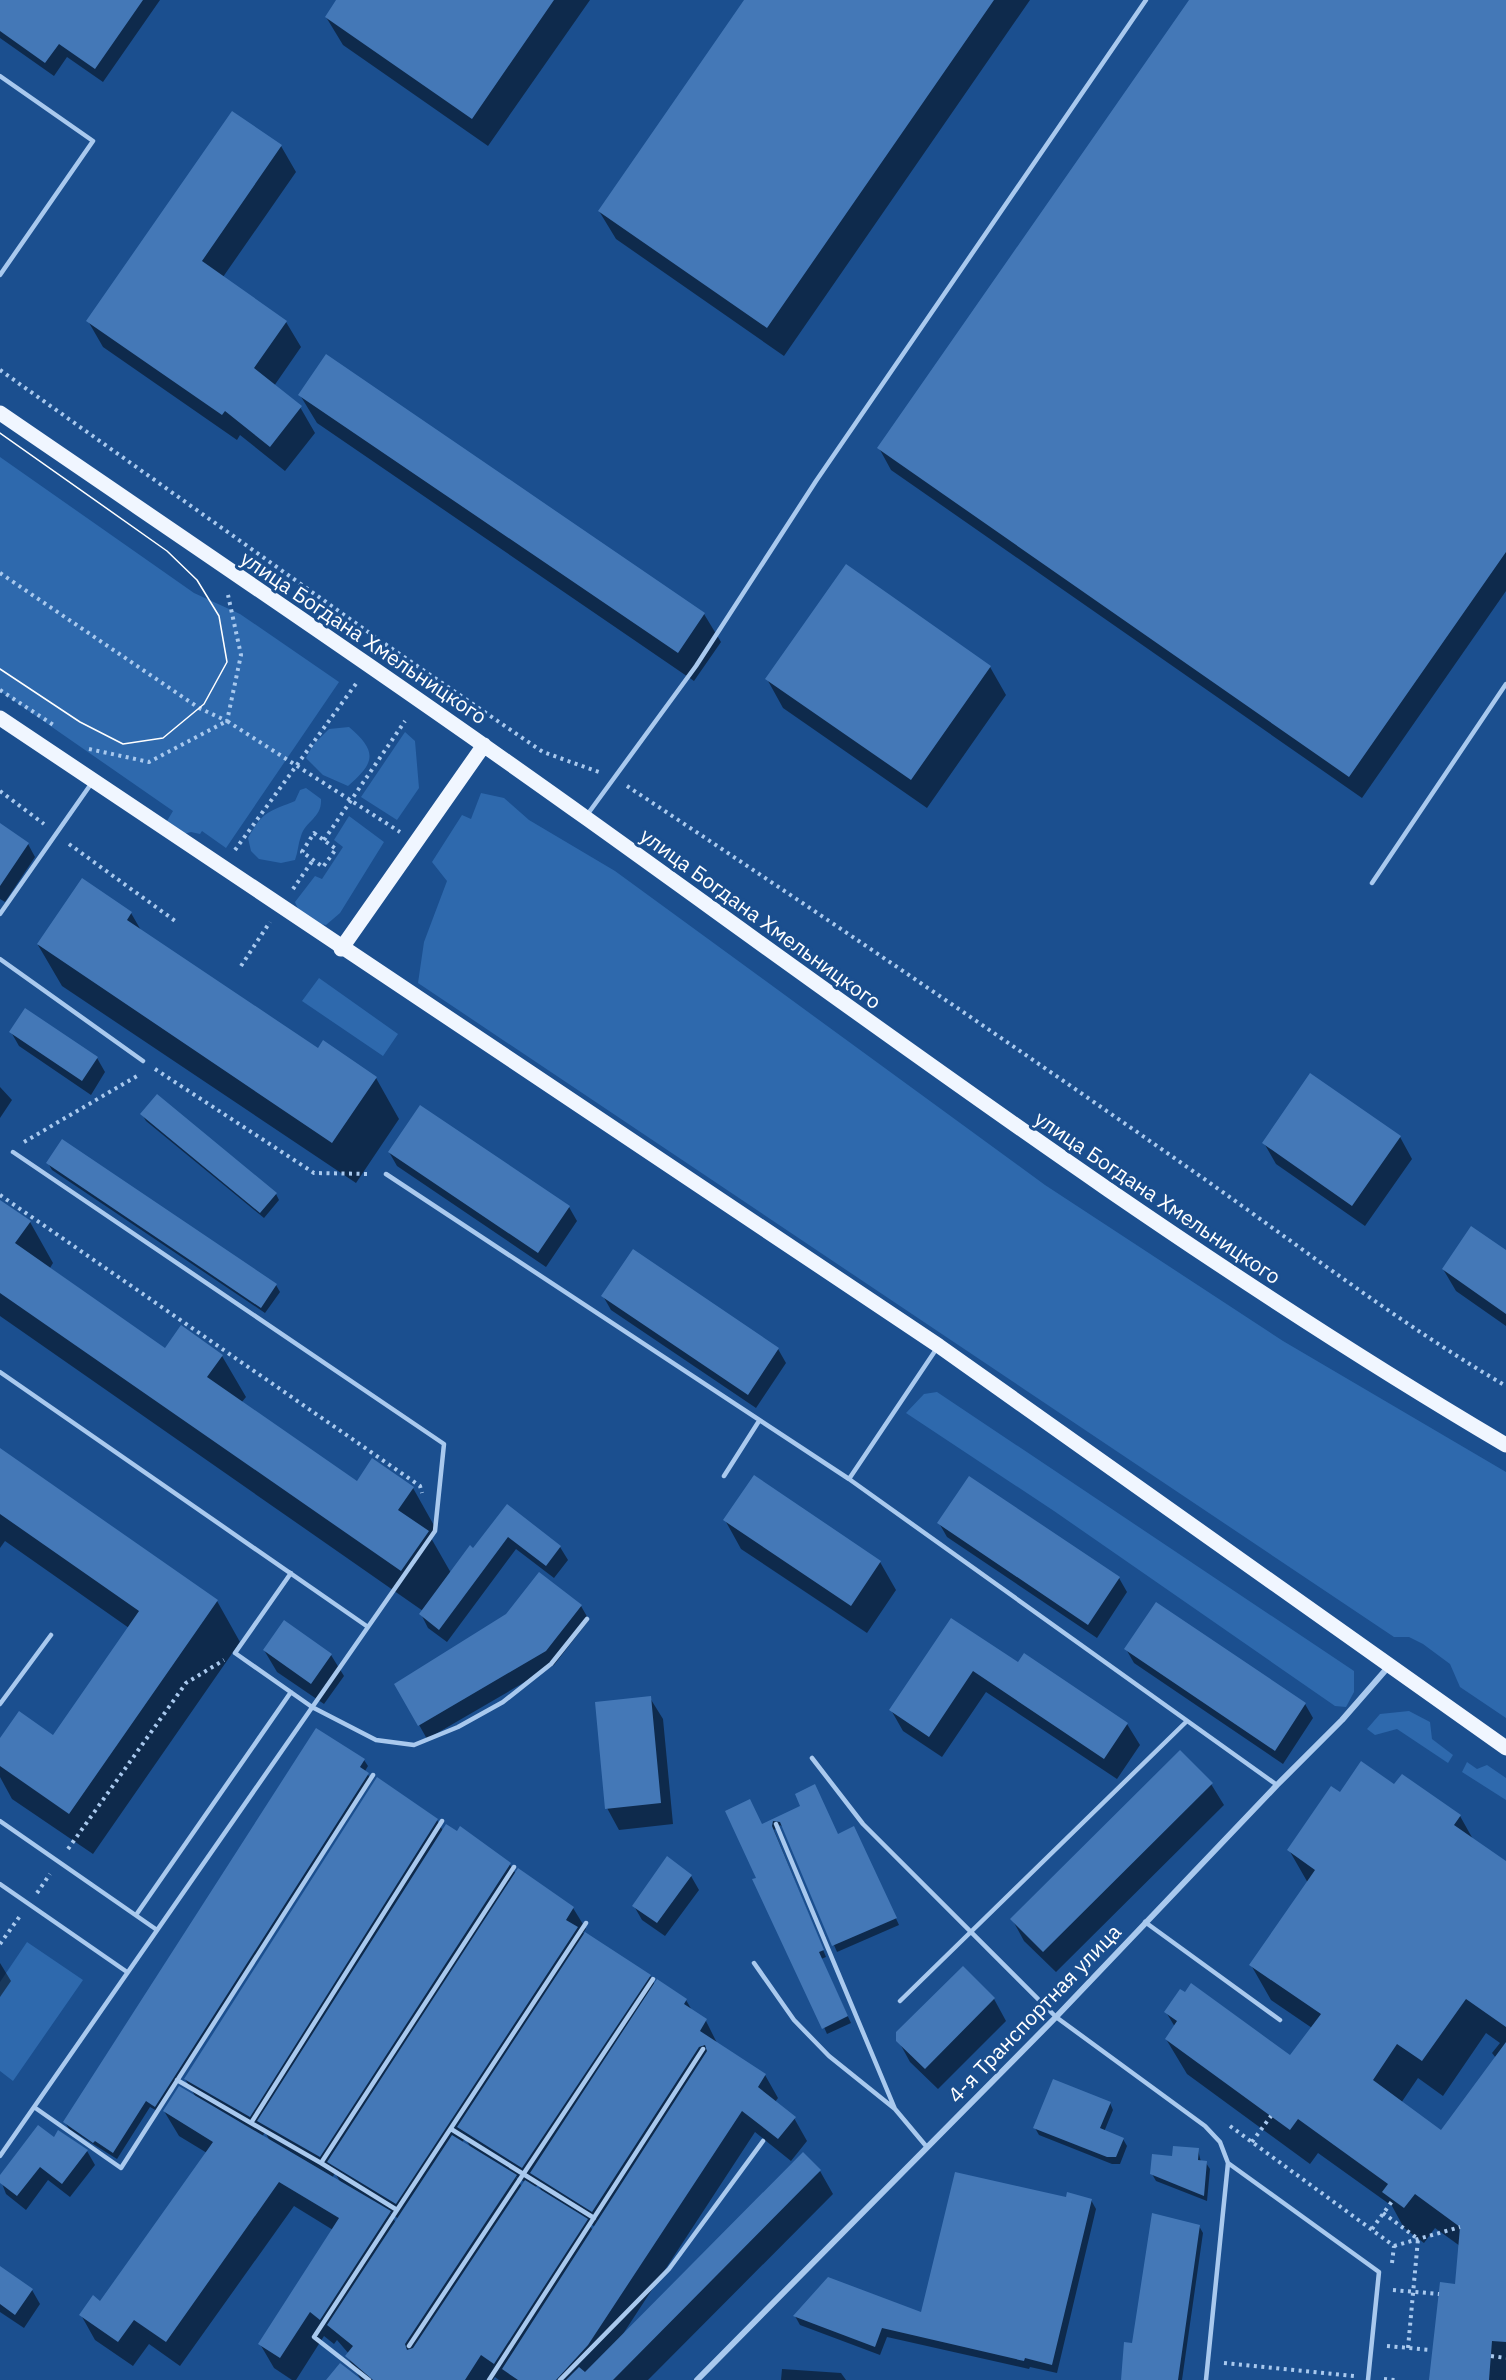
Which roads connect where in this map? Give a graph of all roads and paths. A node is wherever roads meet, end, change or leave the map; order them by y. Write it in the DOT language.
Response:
graph roads {
  1 [pos="1146,0"];
  2 [pos="0,76"];
  3 [pos="0,275"];
  4 [pos="0,370"];
  5 [pos="0,413"];
  6 [pos="0,573"];
  7 [pos="228,592"];
  8 [pos="385,644"];
  9 [pos="369,666"];
  10 [pos="1506,684"];
  11 [pos="0,690"];
  12 [pos="0,718"];
  13 [pos="405,720"];
  14 [pos="227,721"];
  15 [pos="56,727"];
  16 [pos="82,745"];
  17 [pos="484,745"];
  18 [pos="296,765"];
  19 [pos="614,778"];
  20 [pos="93,781"];
  21 [pos="0,791"];
  22 [pos="351,801"];
  23 [pos="585,817"];
  24 [pos="58,835"];
  25 [pos="324,840"];
  26 [pos="416,842"];
  27 [pos="230,857"];
  28 [pos="313,860"];
  29 [pos="1372,883"];
  30 [pos="280,907"];
  31 [pos="0,914"];
  32 [pos="178,923"];
  33 [pos="341,949"];
  34 [pos="0,958"];
  35 [pos="241,966"];
  36 [pos="143,1061"];
  37 [pos="13,1152"];
  38 [pos="386,1174"];
  39 [pos="0,1195"];
  40 [pos="939,1346"];
  41 [pos="0,1372"];
  42 [pos="1506,1386"];
  43 [pos="759,1421"];
  44 [pos="1506,1445"];
  45 [pos="724,1476"];
  46 [pos="849,1479"];
  47 [pos="423,1498"];
  48 [pos="291,1573"];
  49 [pos="587,1619"];
  50 [pos="368,1627"];
  51 [pos="51,1635"];
  52 [pos="235,1653"];
  53 [pos="1390,1665"];
  54 [pos="291,1692"];
  55 [pos="0,1704"];
  56 [pos="312,1707"];
  57 [pos="1187,1721"];
  58 [pos="1506,1748"];
  59 [pos="812,1758"];
  60 [pos="373,1775"];
  61 [pos="1276,1785"];
  62 [pos="0,1821"];
  63 [pos="442,1821"];
  64 [pos="776,1824"];
  65 [pos="59,1862"];
  66 [pos="514,1868"];
  67 [pos="0,1884"];
  68 [pos="29,1904"];
  69 [pos="136,1915"];
  70 [pos="1145,1922"];
  71 [pos="586,1923"];
  72 [pos="157,1930"];
  73 [pos="972,1931"];
  74 [pos="0,1944"];
  75 [pos="754,1963"];
  76 [pos="127,1972"];
  77 [pos="653,1978"];
  78 [pos="900,2001"];
  79 [pos="1056,2016"];
  80 [pos="1280,2020"];
  81 [pos="703,2049"];
  82 [pos="177,2080"];
  83 [pos="34,2107"];
  84 [pos="895,2109"];
  85 [pos="1271,2116"];
  86 [pos="1225,2122"];
  87 [pos="251,2123"];
  88 [pos="451,2129"];
  89 [pos="763,2141"];
  90 [pos="1252,2142"];
  91 [pos="926,2146"];
  92 [pos="0,2156"];
  93 [pos="321,2163"];
  94 [pos="1228,2163"];
  95 [pos="525,2175"];
  96 [pos="1393,2200"];
  97 [pos="397,2210"];
  98 [pos="1383,2213"];
  99 [pos="594,2218"];
  100 [pos="1460,2227"];
  101 [pos="1372,2229"];
  102 [pos="1418,2239"];
  103 [pos="1389,2290"];
  104 [pos="1413,2292"];
  105 [pos="1439,2295"];
  106 [pos="1371,2344"];
  107 [pos="409,2346"];
  108 [pos="1408,2348"];
  109 [pos="1431,2350"];
  110 [pos="1491,2356"];
  111 [pos="1506,2358"];
  112 [pos="1208,2361"];
  113 [pos="1368,2379"];
  114 [pos="1380,2379"];
  115 [pos="369,2380"];
  116 [pos="489,2380"];
  117 [pos="560,2380"];
  118 [pos="697,2380"];
  119 [pos="1206,2380"];
  120 [pos="1395,2380"];
  1 -- 19 [label="lane"];
  2 -- 3 [label="lane"];
  4 -- 8 [label="path"];
  5 -- 9 [label="main road, улица Богдана Хмельницкого"];
  6 -- 14 [label="path"];
  7 -- 14 [label="path"];
  8 -- 9 [label="path"];
  8 -- 19 [label="path"];
  9 -- 17 [label="main road, улица Богдана Хмельницкого"];
  9 -- 18 [label="path"];
  10 -- 29 [label="lane"];
  11 -- 15 [label="path"];
  12 -- 20 [label="main road"];
  13 -- 22 [label="path"];
  14 -- 16 [label="path"];
  14 -- 18 [label="path"];
  17 -- 23 [label="main road, улица Богдана Хмельницкого"];
  17 -- 26 [label="main road"];
  18 -- 22 [label="path"];
  18 -- 27 [label="path"];
  19 -- 23 [label="lane"];
  19 -- 42 [label="path"];
  20 -- 24 [label="lane"];
  20 -- 30 [label="main road"];
  21 -- 24 [label="path"];
  22 -- 25 [label="path"];
  22 -- 26 [label="path"];
  23 -- 44 [label="main road, улица Богдана Хмельницкого"];
  24 -- 31 [label="lane"];
  24 -- 32 [label="path"];
  25 -- 28 [label="path"];
  25 -- 28 [label="path"];
  26 -- 33 [label="main road"];
  28 -- 30 [label="path"];
  30 -- 33 [label="main road"];
  30 -- 35 [label="path"];
  33 -- 40 [label="main road"];
  34 -- 36 [label="lane"];
  36 -- 37 [label="path"];
  36 -- 38 [label="path"];
  37 -- 50 [label="lane"];
  38 -- 43 [label="lane"];
  39 -- 47 [label="path"];
  40 -- 46 [label="lane"];
  40 -- 53 [label="main road"];
  41 -- 48 [label="lane"];
  43 -- 45 [label="lane"];
  43 -- 46 [label="lane"];
  46 -- 57 [label="lane"];
  48 -- 50 [label="lane"];
  48 -- 52 [label="lane"];
  49 -- 56 [label="lane"];
  50 -- 56 [label="lane"];
  51 -- 55 [label="lane"];
  52 -- 54 [label="lane"];
  52 -- 65 [label="path"];
  53 -- 58 [label="main road"];
  53 -- 61 [label="street, 4-я Транспортная улица"];
  54 -- 56 [label="lane"];
  54 -- 69 [label="lane"];
  56 -- 72 [label="lane"];
  57 -- 61 [label="lane"];
  57 -- 73 [label="lane"];
  59 -- 73 [label="lane"];
  60 -- 82 [label="lane"];
  61 -- 70 [label="street, 4-я Транспортная улица"];
  62 -- 65 [label="lane"];
  63 -- 87 [label="lane"];
  64 -- 84 [label="lane"];
  65 -- 68 [label="path"];
  65 -- 69 [label="lane"];
  66 -- 93 [label="lane"];
  67 -- 68 [label="lane"];
  68 -- 74 [label="path"];
  68 -- 76 [label="lane"];
  69 -- 72 [label="lane"];
  70 -- 79 [label="street, 4-я Транспортная улица"];
  70 -- 80 [label="lane"];
  71 -- 88 [label="lane"];
  72 -- 76 [label="lane"];
  73 -- 78 [label="lane"];
  73 -- 79 [label="lane"];
  75 -- 84 [label="lane"];
  76 -- 83 [label="lane"];
  77 -- 95 [label="lane"];
  79 -- 91 [label="street, 4-я Транспортная улица"];
  79 -- 94 [label="lane"];
  81 -- 99 [label="lane"];
  82 -- 83 [label="lane"];
  82 -- 87 [label="lane"];
  83 -- 92 [label="lane"];
  84 -- 91 [label="lane"];
  85 -- 90 [label="path"];
  86 -- 90 [label="path"];
  87 -- 93 [label="lane"];
  88 -- 95 [label="lane"];
  88 -- 97 [label="lane"];
  89 -- 117 [label="lane"];
  90 -- 101 [label="path"];
  91 -- 118 [label="street, 4-я Транспортная улица"];
  93 -- 97 [label="lane"];
  94 -- 106 [label="lane"];
  94 -- 112 [label="lane"];
  95 -- 99 [label="lane"];
  95 -- 107 [label="lane"];
  96 -- 98 [label="path"];
  97 -- 115 [label="lane"];
  98 -- 101 [label="path"];
  98 -- 102 [label="path"];
  99 -- 116 [label="lane"];
  100 -- 102 [label="path"];
  101 -- 102 [label="path"];
  102 -- 104 [label="path"];
  103 -- 104 [label="path"];
  104 -- 105 [label="path"];
  104 -- 108 [label="path"];
  106 -- 108 [label="path"];
  106 -- 113 [label="lane"];
  108 -- 109 [label="path"];
  110 -- 111 [label="path"];
  112 -- 113 [label="path"];
  112 -- 119 [label="lane"];
  114 -- 120 [label="path"];
}
